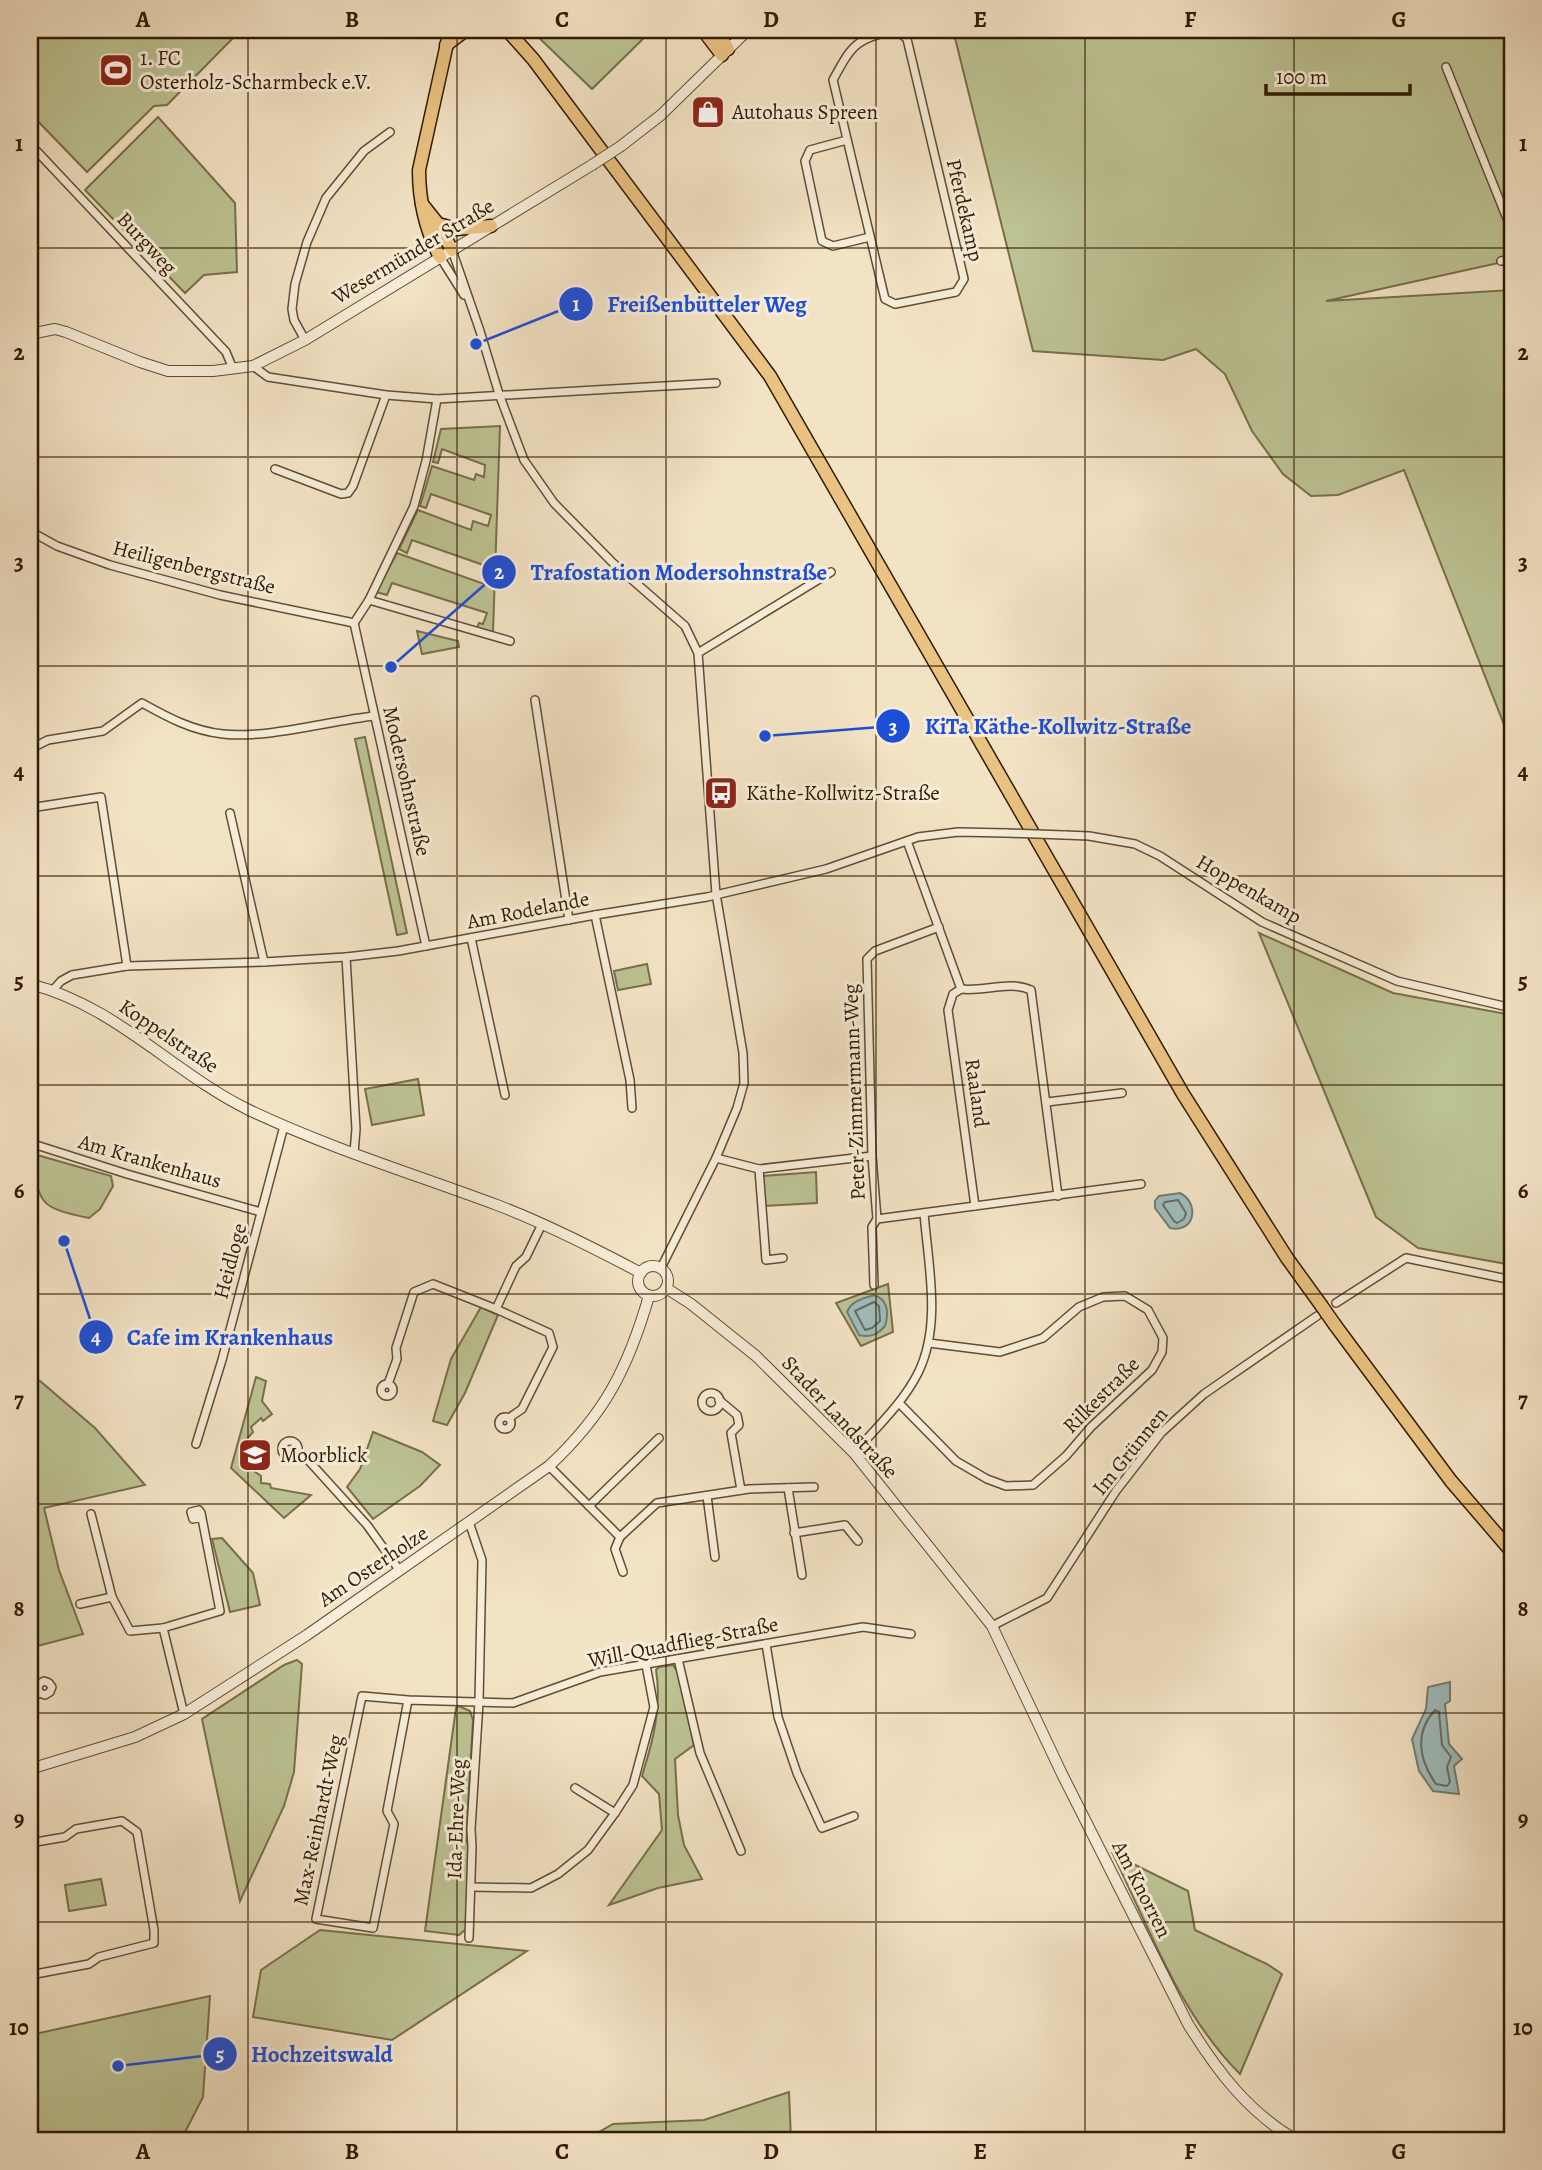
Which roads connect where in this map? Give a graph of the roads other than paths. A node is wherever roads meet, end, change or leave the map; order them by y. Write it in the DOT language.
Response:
graph roads {
  1 [pos="450,30"];
  2 [pos="466,30"];
  3 [pos="508,30"];
  4 [pos="703,30"];
  5 [pos="717,30"];
  6 [pos="748,30"];
  7 [pos="863,33"];
  8 [pos="445,45"];
  9 [pos="725,52"];
  10 [pos="1446,67"];
  11 [pos="390,132"];
  12 [pos="847,140"];
  13 [pos="30,144"];
  14 [pos="422,204"];
  15 [pos="438,224"];
  16 [pos="491,226"];
  17 [pos="1512,231"];
  18 [pos="870,237"];
  19 [pos="452,250"];
  20 [pos="440,257"];
  21 [pos="1512,259"];
  22 [pos="1501,261"];
  23 [pos="468,302"];
  24 [pos="30,334"];
  25 [pos="305,340"];
  26 [pos="253,366"];
  27 [pos="233,369"];
  28 [pos="716,383"];
  29 [pos="499,394"];
  30 [pos="386,395"];
  31 [pos="437,399"];
  32 [pos="275,469"];
  33 [pos="30,531"];
  34 [pos="831,572"];
  35 [pos="369,600"];
  36 [pos="354,623"];
  37 [pos="510,641"];
  38 [pos="698,653"];
  39 [pos="535,700"];
  40 [pos="374,716"];
  41 [pos="30,749"];
  42 [pos="30,808"];
  43 [pos="230,813"];
  44 [pos="1007,833"];
  45 [pos="907,841"];
  46 [pos="716,894"];
  47 [pos="595,915"];
  48 [pos="569,920"];
  49 [pos="939,927"];
  50 [pos="471,938"];
  51 [pos="426,946"];
  52 [pos="346,957"];
  53 [pos="264,962"];
  54 [pos="127,966"];
  55 [pos="30,984"];
  56 [pos="961,989"];
  57 [pos="53,990"];
  58 [pos="1512,1008"];
  59 [pos="1122,1093"];
  60 [pos="505,1095"];
  61 [pos="1047,1102"];
  62 [pos="632,1108"];
  63 [pos="284,1126"];
  64 [pos="30,1143"];
  65 [pos="354,1153"];
  66 [pos="872,1156"];
  67 [pos="716,1158"];
  68 [pos="759,1169"];
  69 [pos="1142,1184"];
  70 [pos="1058,1196"];
  71 [pos="975,1206"];
  72 [pos="261,1212"];
  73 [pos="924,1213"];
  74 [pos="877,1219"];
  75 [pos="542,1224"];
  76 [pos="783,1258"];
  77 [pos="661,1268"];
  78 [pos="641,1273"];
  79 [pos="1512,1280"];
  80 [pos="874,1285"];
  81 [pos="666,1288"];
  82 [pos="649,1296"];
  83 [pos="1336,1303"];
  84 [pos="496,1310"];
  85 [pos="1319,1310"];
  86 [pos="929,1343"];
  87 [pos="388,1384"];
  88 [pos="719,1401"];
  89 [pos="899,1403"];
  90 [pos="509,1418"];
  91 [pos="659,1438"];
  92 [pos="195,1444"];
  93 [pos="854,1452"];
  94 [pos="296,1454"];
  95 [pos="549,1466"];
  96 [pos="814,1487"];
  97 [pos="788,1488"];
  98 [pos="741,1490"];
  99 [pos="707,1496"];
  100 [pos="589,1506"];
  101 [pos="92,1514"];
  102 [pos="201,1517"];
  103 [pos="469,1522"];
  104 [pos="794,1533"];
  105 [pos="620,1537"];
  106 [pos="858,1541"];
  107 [pos="1512,1552"];
  108 [pos="715,1557"];
  109 [pos="400,1571"];
  110 [pos="623,1573"];
  111 [pos="802,1575"];
  112 [pos="112,1597"];
  113 [pos="80,1604"];
  114 [pos="992,1626"];
  115 [pos="163,1628"];
  116 [pos="911,1634"];
  117 [pos="766,1644"];
  118 [pos="678,1660"];
  119 [pos="646,1665"];
  120 [pos="40,1693"];
  121 [pos="30,1699"];
  122 [pos="408,1700"];
  123 [pos="479,1702"];
  124 [pos="184,1714"];
  125 [pos="30,1769"];
  126 [pos="575,1787"];
  127 [pos="615,1813"];
  128 [pos="854,1816"];
  129 [pos="30,1843"];
  130 [pos="741,1851"];
  131 [pos="471,1886"];
  132 [pos="468,1938"];
  133 [pos="30,1975"];
  134 [pos="1296,2140"];
  1 -- 8 [label="main road"];
  2 -- 8 [label="main road"];
  3 -- 85 [label="main road"];
  4 -- 9 [label="main road"];
  5 -- 9 [label="main road"];
  6 -- 9 [label="street, Wesermünder Straße"];
  7 -- 12 [label="street, Pferdekamp"];
  7 -- 18 [label="street, Pferdekamp"];
  8 -- 14 [label="main road"];
  9 -- 16 [label="street, Wesermünder Straße, bridge"];
  10 -- 17 [label="street"];
  11 -- 25 [label="street"];
  12 -- 18 [label="street, Pferdekamp"];
  12 -- 18 [label="street"];
  13 -- 27 [label="street, Burgweg"];
  14 -- 15 [label="main road"];
  14 -- 20 [label="main road"];
  15 -- 16 [label="main road"];
  15 -- 19 [label="main road"];
  16 -- 19 [label="street, Wesermünder Straße"];
  19 -- 20 [label="street, Wesermünder Straße"];
  19 -- 23 [label="street"];
  20 -- 23 [label="street"];
  20 -- 25 [label="street, Wesermünder Straße"];
  21 -- 22 [label="street"];
  23 -- 29 [label="street"];
  24 -- 27 [label="street, Wesermünder Straße"];
  25 -- 26 [label="street, Wesermünder Straße"];
  26 -- 27 [label="street, Wesermünder Straße"];
  26 -- 30 [label="street"];
  28 -- 29 [label="street"];
  29 -- 31 [label="street"];
  29 -- 38 [label="street"];
  30 -- 31 [label="street"];
  30 -- 32 [label="street"];
  31 -- 35 [label="street"];
  33 -- 36 [label="street, Heiligenbergstraße"];
  34 -- 38 [label="street"];
  35 -- 36 [label="street"];
  35 -- 37 [label="street"];
  36 -- 40 [label="street, Modersohnstraße"];
  38 -- 46 [label="street"];
  39 -- 48 [label="street"];
  40 -- 41 [label="street"];
  40 -- 51 [label="street, Modersohnstraße"];
  42 -- 54 [label="street"];
  43 -- 53 [label="street"];
  44 -- 45 [label="street, Am Rodelande"];
  44 -- 58 [label="street, Hoppenkamp, bridge"];
  45 -- 46 [label="street, Am Rodelande"];
  45 -- 49 [label="street"];
  46 -- 47 [label="street, Am Rodelande"];
  46 -- 67 [label="street"];
  47 -- 48 [label="street, Am Rodelande"];
  47 -- 62 [label="street"];
  48 -- 50 [label="street, Am Rodelande"];
  49 -- 56 [label="street"];
  49 -- 66 [label="street, Peter-Zimmermann-Weg"];
  50 -- 51 [label="street, Am Rodelande"];
  50 -- 60 [label="street"];
  51 -- 52 [label="street, Am Rodelande"];
  52 -- 53 [label="street, Am Rodelande"];
  52 -- 65 [label="street"];
  53 -- 54 [label="street, Am Rodelande"];
  54 -- 57 [label="street, Am Rodelande"];
  55 -- 57 [label="street, Koppelstraße"];
  56 -- 61 [label="street"];
  56 -- 71 [label="street, Raaland"];
  57 -- 63 [label="street, Koppelstraße"];
  59 -- 61 [label="street"];
  61 -- 70 [label="street"];
  63 -- 65 [label="street"];
  63 -- 72 [label="street, Heidloge"];
  64 -- 72 [label="street, Am Krankenhaus"];
  65 -- 75 [label="street"];
  66 -- 68 [label="street"];
  66 -- 74 [label="street, Peter-Zimmermann-Weg"];
  67 -- 68 [label="street"];
  67 -- 77 [label="street"];
  68 -- 76 [label="street"];
  69 -- 70 [label="street"];
  70 -- 71 [label="street"];
  71 -- 73 [label="street"];
  72 -- 92 [label="street, Heidloge"];
  73 -- 74 [label="street, Peter-Zimmermann-Weg"];
  73 -- 86 [label="street"];
  74 -- 80 [label="street, Peter-Zimmermann-Weg"];
  75 -- 78 [label="street"];
  75 -- 84 [label="street"];
  77 -- 78 [label="street"];
  77 -- 81 [label="street"];
  78 -- 82 [label="street"];
  79 -- 83 [label="street"];
  81 -- 82 [label="street"];
  81 -- 93 [label="street, Stader Landstraße"];
  82 -- 95 [label="street, Am Osterholze"];
  84 -- 87 [label="street"];
  84 -- 90 [label="street"];
  85 -- 107 [label="main road, bridge"];
  85 -- 114 [label="street, Im Grünnen"];
  86 -- 89 [label="street"];
  86 -- 89 [label="street, Rilkestraße"];
  88 -- 98 [label="street"];
  89 -- 93 [label="street"];
  91 -- 100 [label="street"];
  93 -- 114 [label="street, Stader Landstraße"];
  94 -- 109 [label="street"];
  95 -- 100 [label="street"];
  95 -- 103 [label="street, Am Osterholze"];
  96 -- 97 [label="street"];
  97 -- 98 [label="street"];
  97 -- 104 [label="street"];
  98 -- 99 [label="street"];
  99 -- 105 [label="street"];
  99 -- 108 [label="street"];
  100 -- 105 [label="street"];
  101 -- 112 [label="street"];
  102 -- 115 [label="street"];
  103 -- 109 [label="street, Am Osterholze"];
  103 -- 123 [label="street"];
  104 -- 106 [label="street"];
  104 -- 111 [label="street"];
  105 -- 110 [label="street"];
  109 -- 124 [label="street, Am Osterholze"];
  112 -- 113 [label="street"];
  112 -- 115 [label="street"];
  114 -- 134 [label="street, Am Knorren"];
  115 -- 124 [label="street"];
  116 -- 117 [label="street, Will-Quadflieg-Straße"];
  117 -- 118 [label="street, Will-Quadflieg-Straße"];
  117 -- 128 [label="street"];
  118 -- 119 [label="street, Will-Quadflieg-Straße"];
  118 -- 130 [label="street"];
  119 -- 123 [label="street, Will-Quadflieg-Straße"];
  119 -- 127 [label="street"];
  120 -- 121 [label="street"];
  122 -- 122 [label="street, Max-Reinhardt-Weg"];
  122 -- 123 [label="street, Max-Reinhardt-Weg"];
  123 -- 131 [label="street, Ida-Ehre-Weg"];
  124 -- 125 [label="street, Am Osterholze"];
  126 -- 127 [label="street"];
  127 -- 131 [label="street"];
  129 -- 133 [label="street"];
  131 -- 132 [label="street, Ida-Ehre-Weg"];
}
